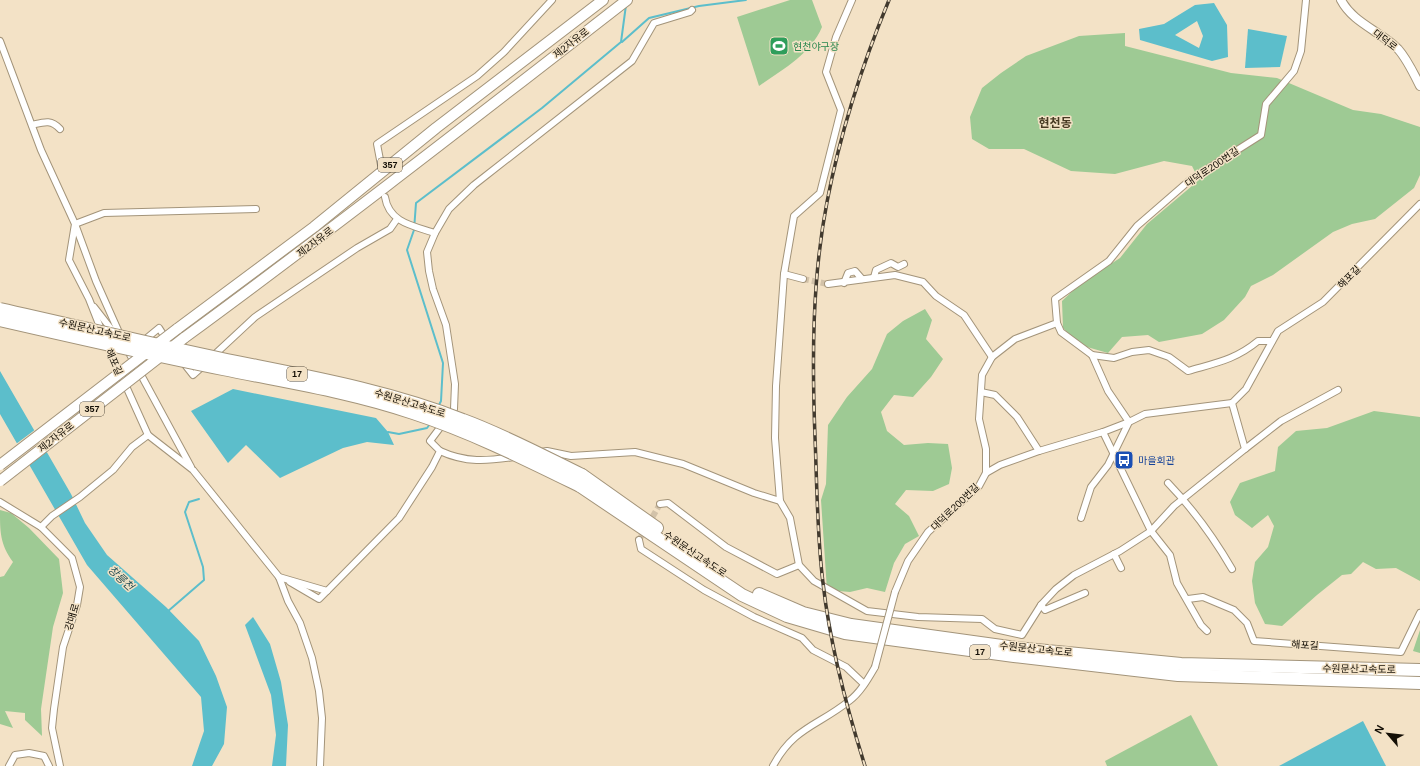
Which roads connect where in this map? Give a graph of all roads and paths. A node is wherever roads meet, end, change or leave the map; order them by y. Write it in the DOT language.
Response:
graph roads {
  1 [pos="552,0"];
  2 [pos="603,0"];
  3 [pos="627,0"];
  4 [pos="852,0"];
  5 [pos="1306,0"];
  6 [pos="1341,0"];
  7 [pos="692,10"];
  8 [pos="0,41"];
  9 [pos="1420,86"];
  10 [pos="32,125"];
  11 [pos="60,129"];
  12 [pos="381,165"];
  13 [pos="385,197"];
  14 [pos="1420,204"];
  15 [pos="256,209"];
  16 [pos="397,219"];
  17 [pos="75,224"];
  18 [pos="435,233"];
  19 [pos="904,264"];
  20 [pos="784,274"];
  21 [pos="874,277"];
  22 [pos="803,279"];
  23 [pos="828,284"];
  24 [pos="88,299"];
  25 [pos="0,309"];
  26 [pos="0,320"];
  27 [pos="1057,323"];
  28 [pos="1272,341"];
  29 [pos="128,352"];
  30 [pos="1092,355"];
  31 [pos="992,357"];
  32 [pos="1338,390"];
  33 [pos="981,392"];
  34 [pos="1232,403"];
  35 [pos="1129,422"];
  36 [pos="1102,432"];
  37 [pos="148,435"];
  38 [pos="1245,449"];
  39 [pos="440,451"];
  40 [pos="1039,451"];
  41 [pos="1114,454"];
  42 [pos="0,465"];
  43 [pos="192,470"];
  44 [pos="986,473"];
  45 [pos="0,480"];
  46 [pos="581,480"];
  47 [pos="1168,483"];
  48 [pos="1183,499"];
  49 [pos="780,501"];
  50 [pos="0,502"];
  51 [pos="660,504"];
  52 [pos="1081,518"];
  53 [pos="41,527"];
  54 [pos="1151,531"];
  55 [pos="639,540"];
  56 [pos="1114,554"];
  57 [pos="800,565"];
  58 [pos="1121,568"];
  59 [pos="1232,569"];
  60 [pos="280,577"];
  61 [pos="327,591"];
  62 [pos="1085,593"];
  63 [pos="1188,599"];
  64 [pos="1041,605"];
  65 [pos="1420,612"];
  66 [pos="1207,631"];
  67 [pos="1420,670"];
  68 [pos="1420,683"];
  69 [pos="864,684"];
  70 [pos="9,766"];
  71 [pos="49,766"];
  72 [pos="60,766"];
  73 [pos="320,766"];
  74 [pos="773,766"];
  1 -- 12 [label="street"];
  2 -- 42 [label="highway, 제2자유로 / 357, bridge"];
  3 -- 45 [label="highway, 제2자유로 / 357, bridge"];
  4 -- 20 [label="street"];
  5 -- 27 [label="street, 대덕로200번길"];
  6 -- 9 [label="street, 대덕로"];
  7 -- 18 [label="street"];
  8 -- 10 [label="street"];
  10 -- 11 [label="street"];
  10 -- 17 [label="street"];
  13 -- 16 [label="street"];
  14 -- 28 [label="street, 해포길"];
  15 -- 17 [label="street"];
  16 -- 18 [label="street"];
  16 -- 29 [label="street"];
  17 -- 24 [label="street, 해포길"];
  17 -- 29 [label="street"];
  18 -- 39 [label="street"];
  19 -- 21 [label="street"];
  20 -- 22 [label="street"];
  20 -- 49 [label="street"];
  21 -- 23 [label="street"];
  21 -- 31 [label="street"];
  24 -- 29 [label="street"];
  24 -- 37 [label="street, 해포길"];
  25 -- 46 [label="highway, 수원문산고속도로 / 17, bridge"];
  26 -- 46 [label="highway, 수원문산고속도로 / 17, bridge"];
  27 -- 30 [label="street"];
  27 -- 31 [label="street, 대덕로200번길"];
  28 -- 30 [label="street"];
  28 -- 34 [label="street, 해포길"];
  29 -- 43 [label="street"];
  30 -- 35 [label="street"];
  31 -- 33 [label="street, 대덕로200번길"];
  32 -- 38 [label="street"];
  33 -- 40 [label="street"];
  33 -- 44 [label="street, 대덕로200번길"];
  34 -- 35 [label="street"];
  34 -- 38 [label="street"];
  35 -- 36 [label="street"];
  35 -- 41 [label="street"];
  36 -- 40 [label="street"];
  36 -- 41 [label="street"];
  37 -- 43 [label="street, 해포길"];
  37 -- 53 [label="street"];
  38 -- 48 [label="street"];
  39 -- 49 [label="street"];
  39 -- 61 [label="street"];
  40 -- 44 [label="street"];
  41 -- 52 [label="street"];
  41 -- 54 [label="street"];
  43 -- 60 [label="street, 해포길"];
  44 -- 69 [label="street, 대덕로200번길, bridge"];
  46 -- 67 [label="highway, 수원문산고속도로 / 17"];
  46 -- 68 [label="highway, 수원문산고속도로 / 17"];
  47 -- 48 [label="street"];
  48 -- 54 [label="street"];
  48 -- 59 [label="street"];
  49 -- 57 [label="street"];
  50 -- 53 [label="street, 강매로"];
  51 -- 57 [label="street"];
  53 -- 72 [label="street, 강매로"];
  54 -- 56 [label="street"];
  54 -- 63 [label="street"];
  55 -- 69 [label="street"];
  56 -- 58 [label="street"];
  56 -- 64 [label="street"];
  57 -- 64 [label="street"];
  60 -- 61 [label="street"];
  60 -- 61 [label="street"];
  60 -- 73 [label="street"];
  62 -- 64 [label="street"];
  63 -- 65 [label="street, 해포길"];
  63 -- 66 [label="street"];
  69 -- 74 [label="street, 대덕로200번길"];
  70 -- 71 [label="street"];
}
